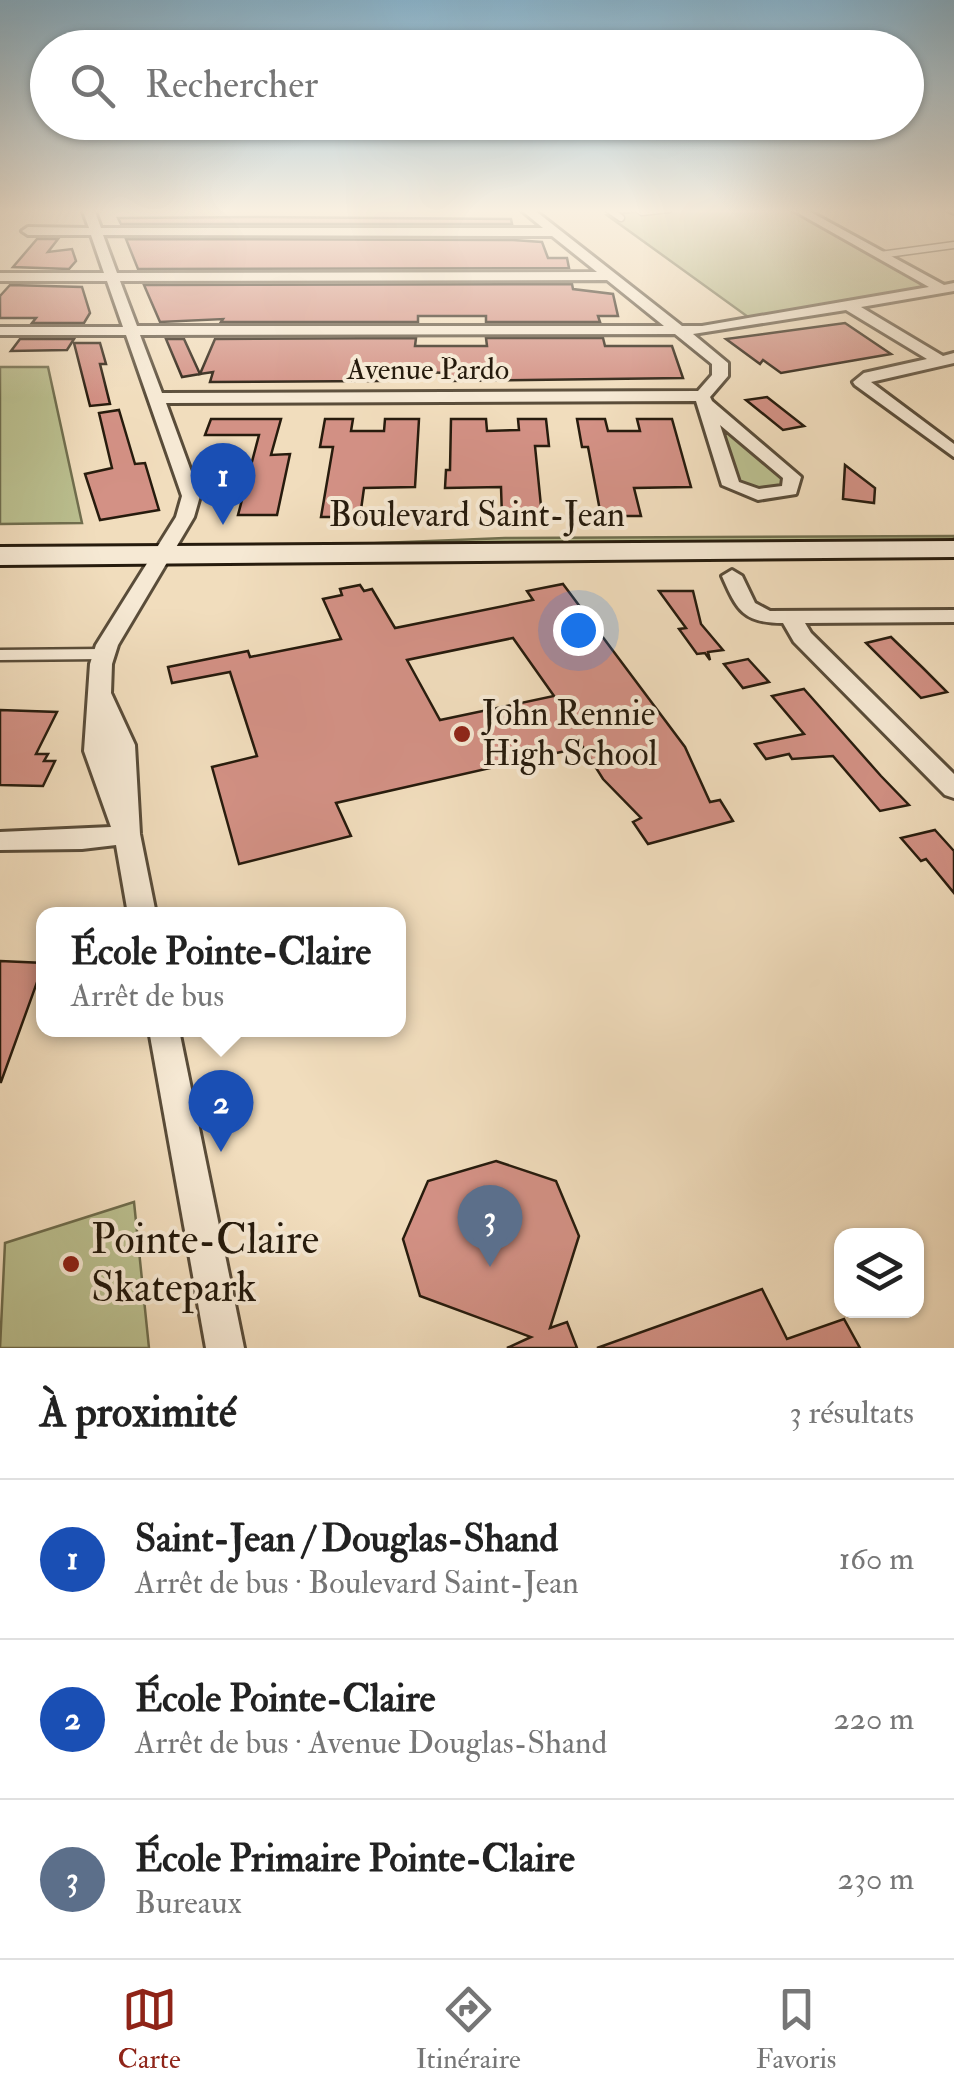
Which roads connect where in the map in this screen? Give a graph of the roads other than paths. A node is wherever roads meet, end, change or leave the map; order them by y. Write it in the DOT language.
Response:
graph roads {
  1 [pos="109,272"];
  2 [pos="606,272"];
  3 [pos="915,272"];
  4 [pos="611,276"];
  5 [pos="0,277"];
  6 [pos="111,277"];
  7 [pos="948,288"];
  8 [pos="850,306"];
  9 [pos="130,330"];
  10 [pos="681,330"];
  11 [pos="0,331"];
  12 [pos="946,359"];
  13 [pos="154,398"];
  14 [pos="703,399"];
  15 [pos="954,452"];
  16 [pos="954,528"];
  17 [pos="0,535"];
  18 [pos="167,544"];
  19 [pos="954,549"];
  20 [pos="0,556"];
  21 [pos="732,576"];
  22 [pos="954,616"];
  23 [pos="791,618"];
  24 [pos="104,654"];
  25 [pos="0,655"];
  26 [pos="954,789"];
  27 [pos="127,834"];
  28 [pos="0,840"];
  29 [pos="141,907"];
  30 [pos="165,1037"];
  31 [pos="225,1348"];
  1 -- 6 [label="street"];
  2 -- 4 [label="street"];
  3 -- 7 [label="street"];
  4 -- 6 [label="street"];
  4 -- 10 [label="street"];
  5 -- 6 [label="street"];
  6 -- 9 [label="street"];
  7 -- 8 [label="street"];
  8 -- 10 [label="street"];
  8 -- 12 [label="street"];
  9 -- 10 [label="street"];
  9 -- 11 [label="street"];
  9 -- 13 [label="street"];
  10 -- 14 [label="street"];
  12 -- 15 [label="street"];
  13 -- 14 [label="street, Avenue Pardo"];
  13 -- 18 [label="street"];
  14 -- 14 [label="street"];
  16 -- 18 [label="main road, Boulevard Saint-Jean"];
  17 -- 18 [label="main road, Boulevard Saint-Jean"];
  18 -- 19 [label="main road, Boulevard Saint-Jean"];
  18 -- 20 [label="main road, Boulevard Saint-Jean"];
  18 -- 24 [label="street"];
  21 -- 23 [label="street"];
  22 -- 23 [label="street"];
  23 -- 26 [label="street"];
  24 -- 25 [label="lane"];
  24 -- 27 [label="street"];
  27 -- 28 [label="street"];
  27 -- 29 [label="street"];
  30 -- 31 [label="street"];
}
